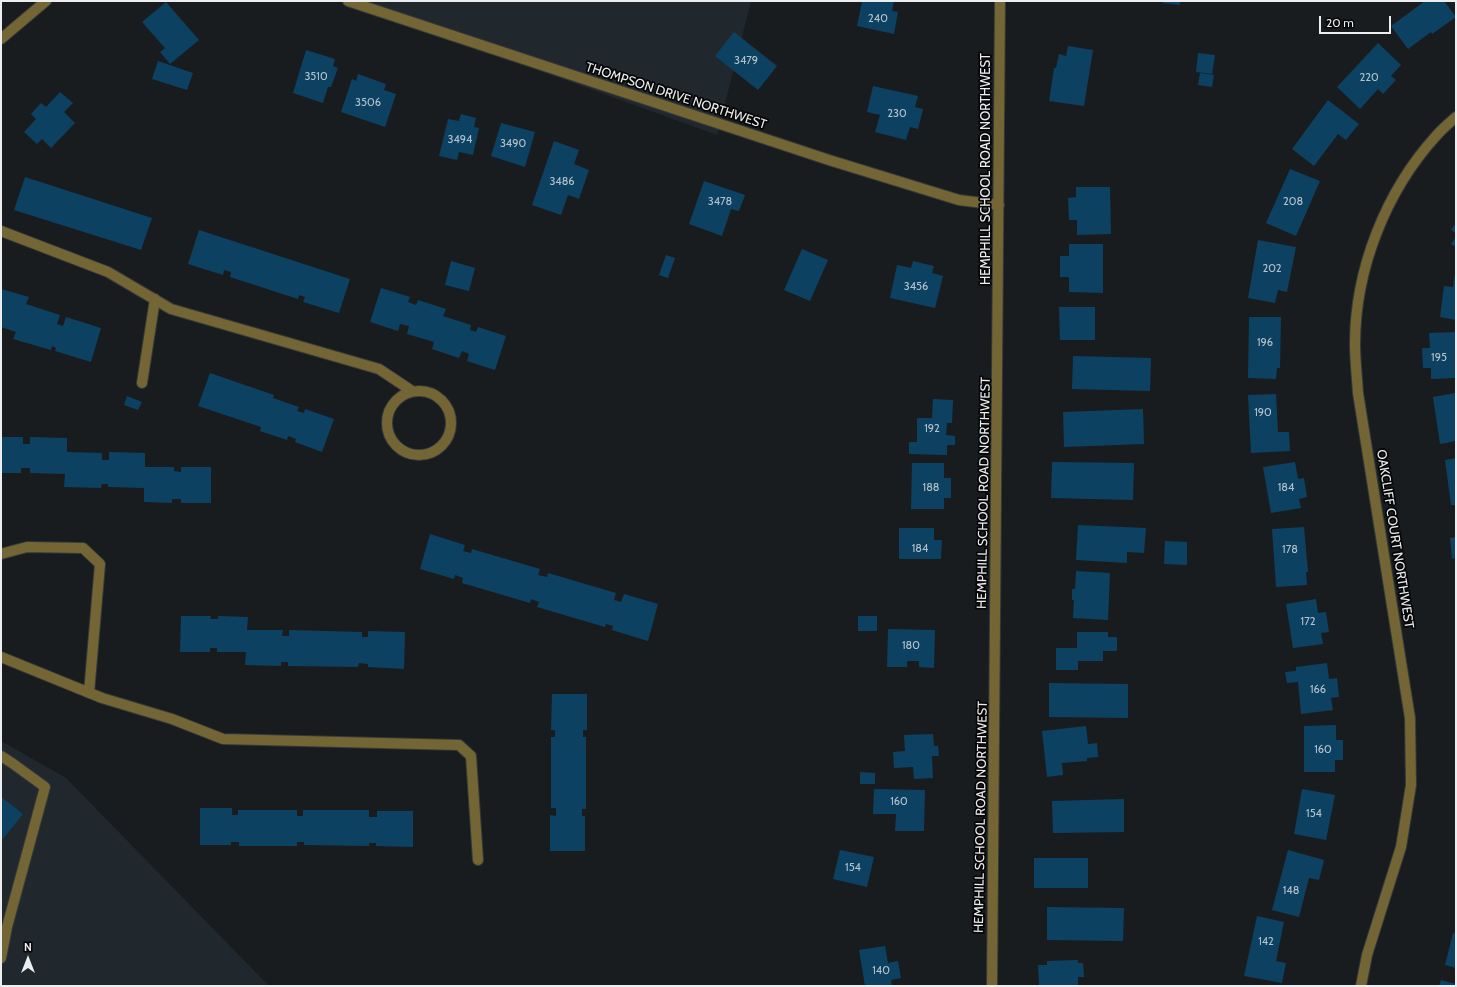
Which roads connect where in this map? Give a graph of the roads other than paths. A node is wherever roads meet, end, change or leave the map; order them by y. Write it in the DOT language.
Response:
graph roads {
  1 [pos="46,1"];
  2 [pos="348,1"];
  3 [pos="1000,1"];
  4 [pos="1,40"];
  5 [pos="1456,117"];
  6 [pos="999,205"];
  7 [pos="1,231"];
  8 [pos="155,299"];
  9 [pos="142,383"];
  10 [pos="412,391"];
  11 [pos="1,554"];
  12 [pos="1,657"];
  13 [pos="89,693"];
  14 [pos="1,756"];
  15 [pos="478,860"];
  16 [pos="1,958"];
  17 [pos="992,986"];
  18 [pos="1360,986"];
  1 -- 4 [label="street"];
  2 -- 6 [label="street, THOMPSON DRIVE NORTHWEST"];
  3 -- 6 [label="street, HEMPHILL SCHOOL ROAD NORTHWEST"];
  5 -- 18 [label="street, OAKCLIFF COURT NORTHWEST"];
  6 -- 17 [label="street, HEMPHILL SCHOOL ROAD NORTHWEST"];
  7 -- 8 [label="street"];
  8 -- 9 [label="street"];
  8 -- 10 [label="street"];
  10 -- 10 [label="street"];
  11 -- 13 [label="street"];
  12 -- 13 [label="street"];
  13 -- 15 [label="street"];
  14 -- 16 [label="street"];
}
